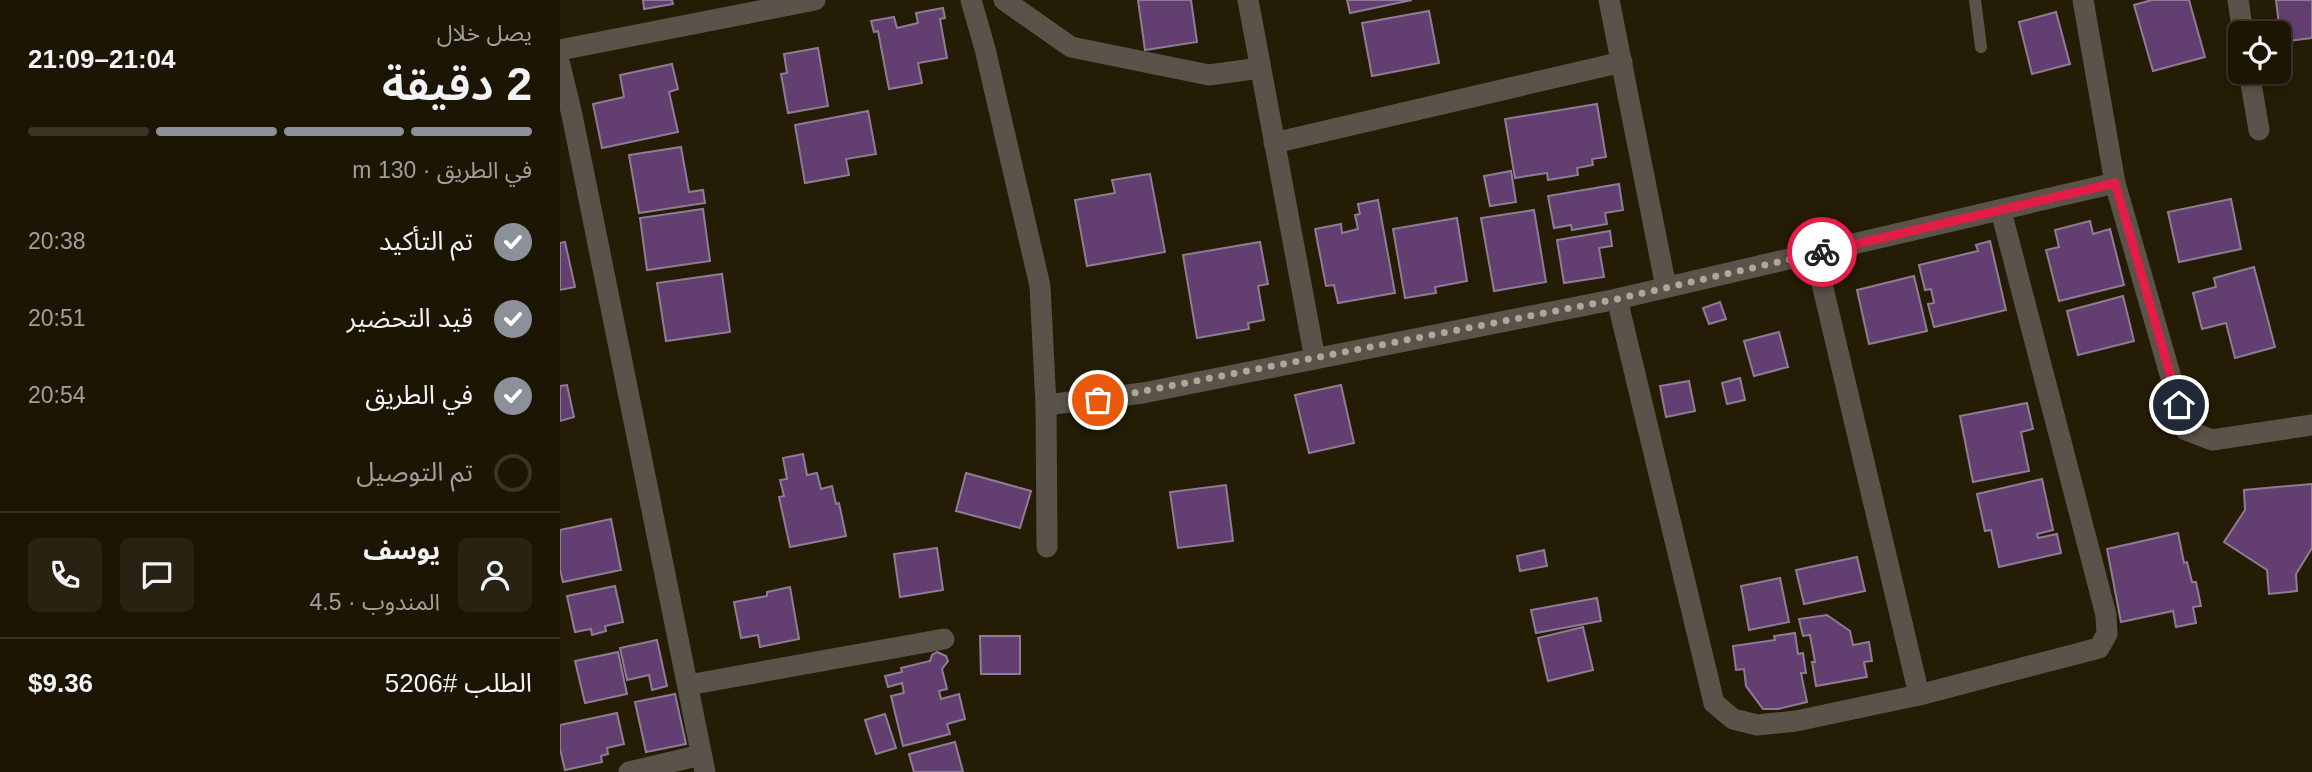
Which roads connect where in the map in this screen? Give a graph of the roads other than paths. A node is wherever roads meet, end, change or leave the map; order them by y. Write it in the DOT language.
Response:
graph roads {
  1 [pos="815,0"];
  2 [pos="971,0"];
  3 [pos="1004,0"];
  4 [pos="1248,0"];
  5 [pos="1609,0"];
  6 [pos="1975,0"];
  7 [pos="2083,0"];
  8 [pos="2238,0"];
  9 [pos="2241,21"];
  10 [pos="1981,47"];
  11 [pos="560,50"];
  12 [pos="1622,62"];
  13 [pos="560,65"];
  14 [pos="1260,68"];
  15 [pos="2251,84"];
  16 [pos="2259,130"];
  17 [pos="1274,143"];
  18 [pos="2115,183"];
  19 [pos="2001,211"];
  20 [pos="1815,254"];
  21 [pos="1666,287"];
  22 [pos="1617,299"];
  23 [pos="1315,359"];
  24 [pos="1046,405"];
  25 [pos="2312,425"];
  26 [pos="1047,547"];
  27 [pos="944,639"];
  28 [pos="688,685"];
  29 [pos="1919,695"];
  30 [pos="703,763"];
  31 [pos="629,772"];
  1 -- 11 [label="street"];
  2 -- 24 [label="street"];
  3 -- 14 [label="street"];
  4 -- 14 [label="street"];
  5 -- 12 [label="street"];
  6 -- 10 [label="lane"];
  7 -- 18 [label="street"];
  8 -- 9 [label="street"];
  12 -- 17 [label="street"];
  12 -- 21 [label="street"];
  13 -- 28 [label="street"];
  14 -- 17 [label="street"];
  15 -- 16 [label="street"];
  17 -- 23 [label="street"];
  18 -- 19 [label="street"];
  18 -- 25 [label="street"];
  19 -- 20 [label="street"];
  19 -- 29 [label="street"];
  20 -- 21 [label="street"];
  20 -- 29 [label="street"];
  21 -- 22 [label="street"];
  22 -- 23 [label="street"];
  22 -- 29 [label="street"];
  23 -- 24 [label="street"];
  24 -- 26 [label="street"];
  27 -- 28 [label="street"];
  28 -- 30 [label="street"];
  30 -- 31 [label="street"];
}
